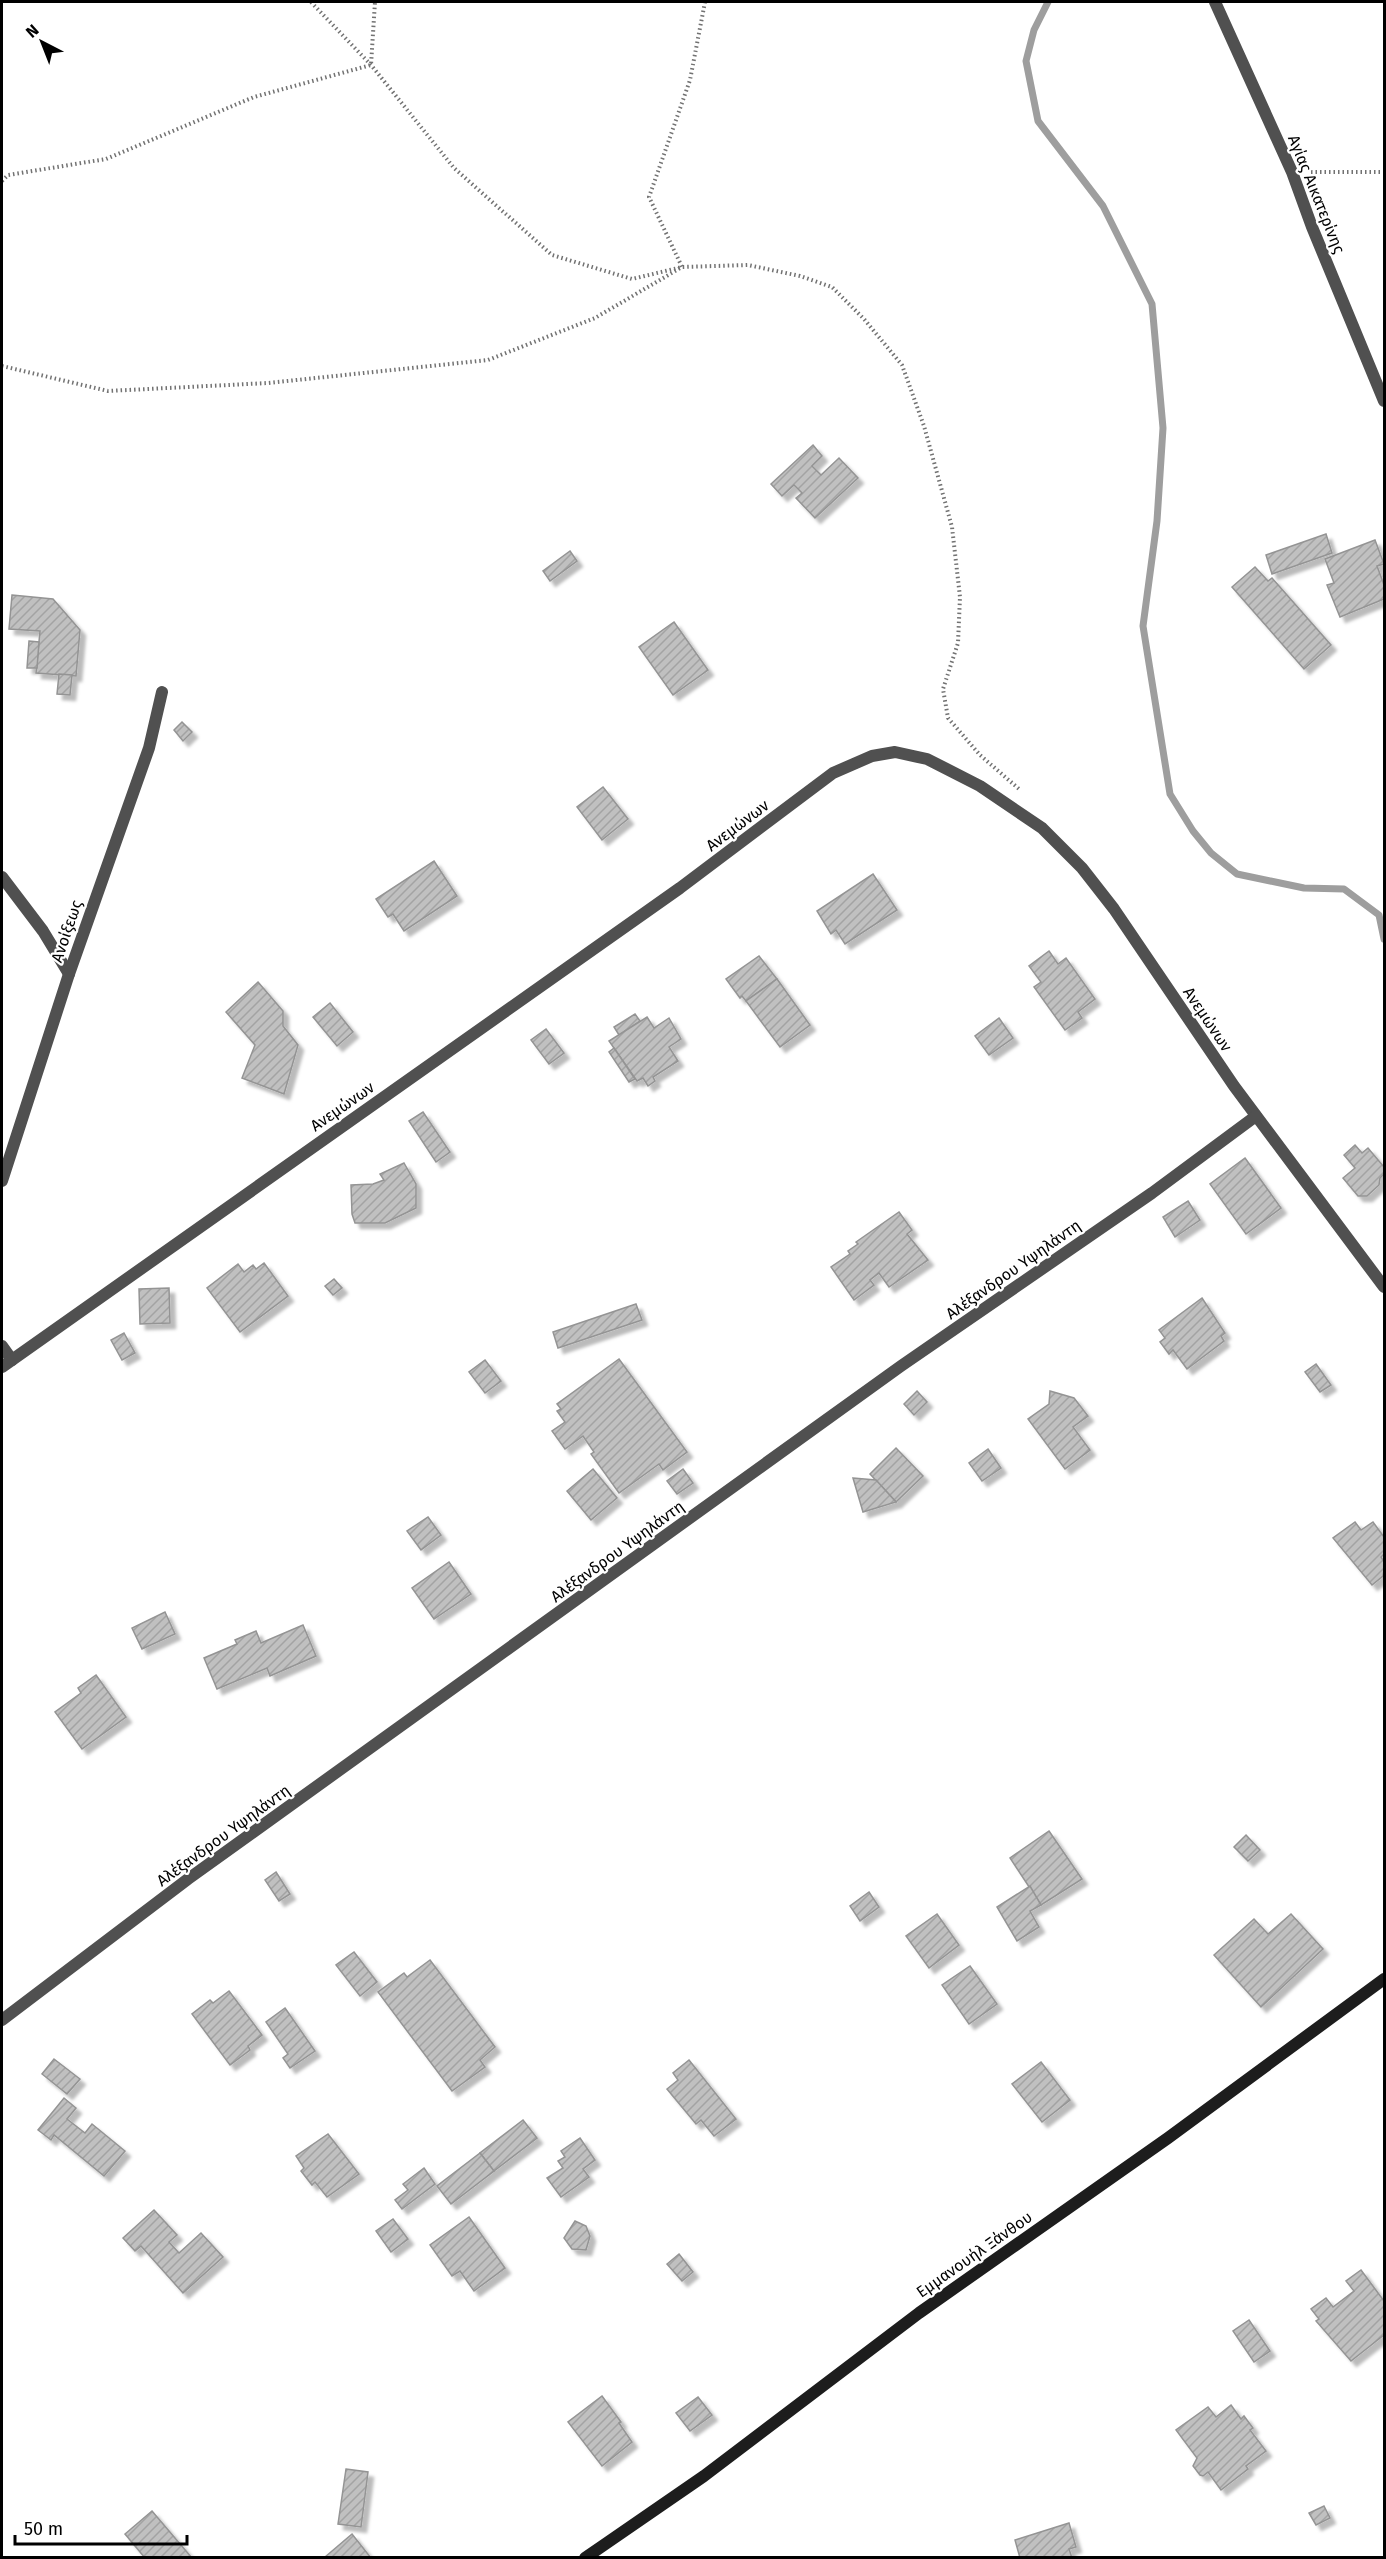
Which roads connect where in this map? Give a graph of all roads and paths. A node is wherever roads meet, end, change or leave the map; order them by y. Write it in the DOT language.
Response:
graph roads {
  1 [pos="311,2"];
  2 [pos="375,2"];
  3 [pos="705,2"];
  4 [pos="1215,2"];
  5 [pos="371,65"];
  6 [pos="1292,172"];
  7 [pos="1384,172"];
  8 [pos="2,181"];
  9 [pos="682,267"];
  10 [pos="2,366"];
  11 [pos="1384,401"];
  12 [pos="162,692"];
  13 [pos="1025,799"];
  14 [pos="2,877"];
  15 [pos="69,974"];
  16 [pos="1256,1116"];
  17 [pos="2,1181"];
  18 [pos="1384,1287"];
  19 [pos="2,1346"];
  20 [pos="7,1363"];
  21 [pos="1384,1979"];
  22 [pos="2,2020"];
  23 [pos="585,2558"];
  1 -- 5 [label="path"];
  2 -- 5 [label="path"];
  3 -- 9 [label="path"];
  4 -- 6 [label="street, Αγίας Αικατερίνης"];
  5 -- 8 [label="path"];
  5 -- 9 [label="path"];
  6 -- 7 [label="path"];
  6 -- 11 [label="street, Αγίας Αικατερίνης"];
  9 -- 10 [label="path"];
  9 -- 13 [label="path"];
  12 -- 15 [label="street, Ανοίξεως"];
  14 -- 15 [label="street"];
  15 -- 17 [label="street, Ανοίξεως"];
  16 -- 18 [label="street, Ανεμώνων"];
  16 -- 20 [label="street, Ανεμώνων"];
  16 -- 22 [label="street, Αλέξανδρου Υψηλάντη"];
  19 -- 20 [label="street"];
  21 -- 23 [label="street, Εμμανουήλ Ξάνθου"];
}
